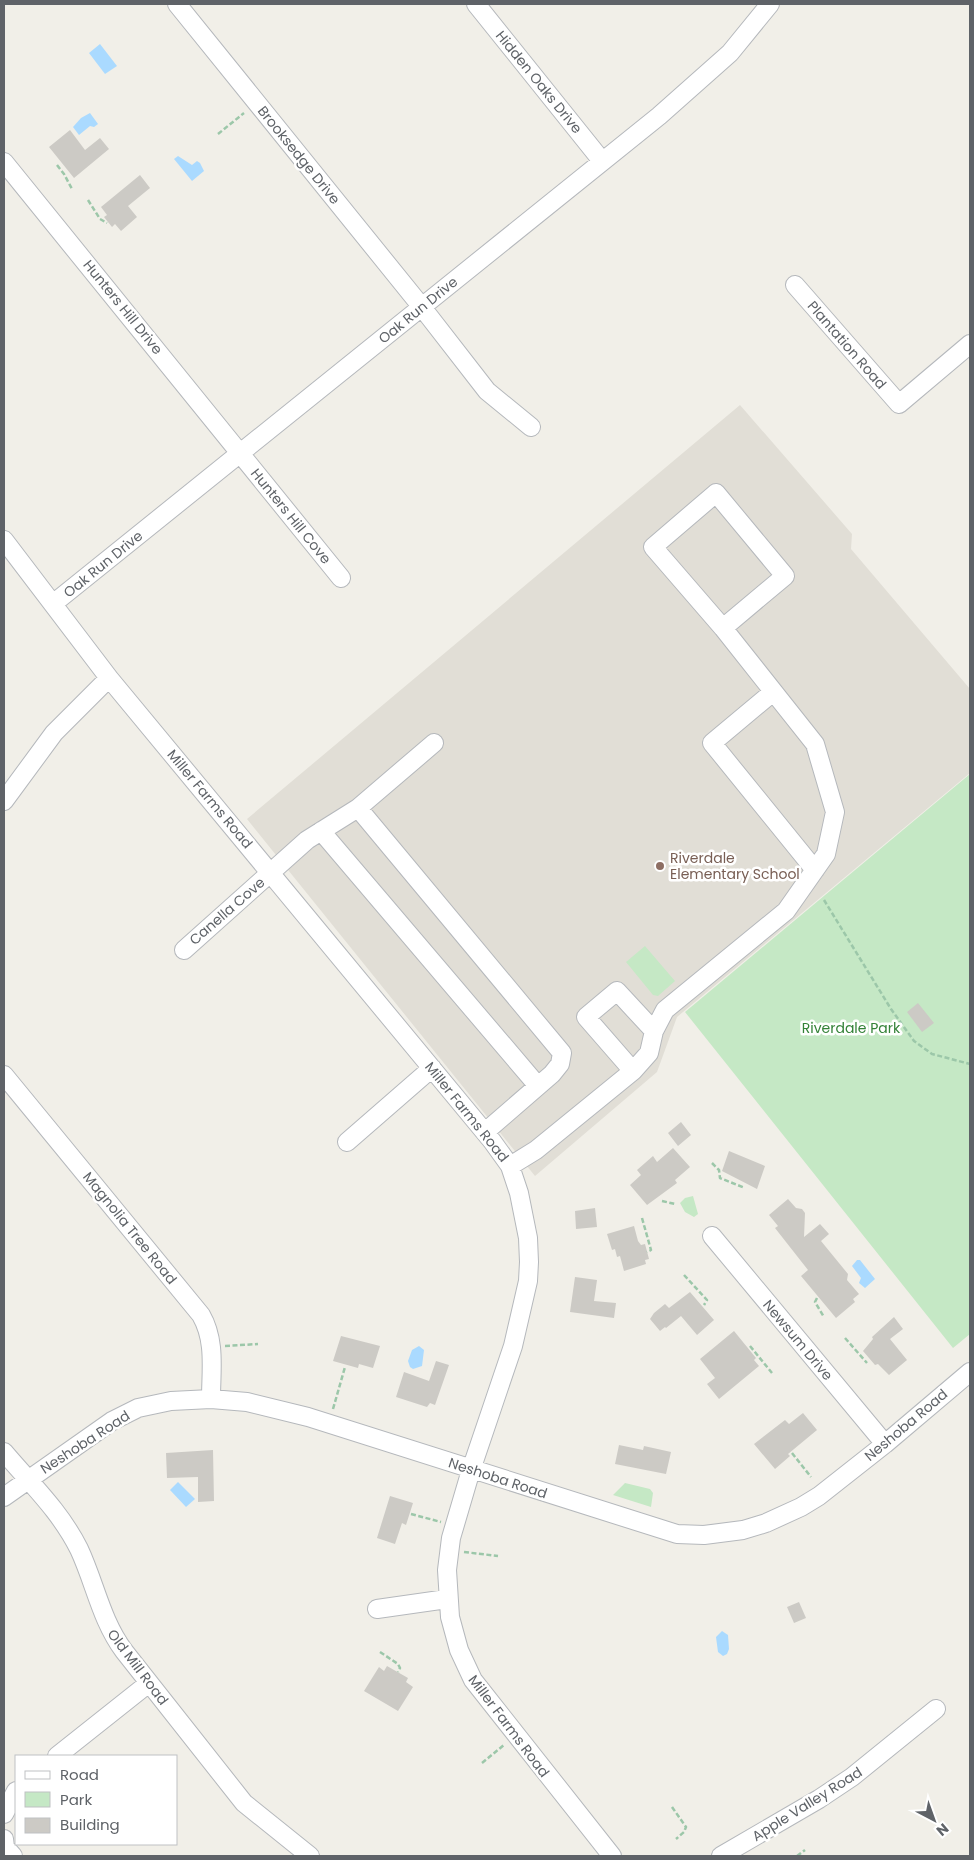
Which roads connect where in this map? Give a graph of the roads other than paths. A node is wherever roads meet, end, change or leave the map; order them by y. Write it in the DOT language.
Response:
graph roads {
  1 [pos="177,4"];
  2 [pos="476,4"];
  3 [pos="770,4"];
  4 [pos="602,161"];
  5 [pos="4,162"];
  6 [pos="795,285"];
  7 [pos="421,306"];
  8 [pos="970,344"];
  9 [pos="531,428"];
  10 [pos="241,454"];
  11 [pos="4,540"];
  12 [pos="341,578"];
  13 [pos="54,604"];
  14 [pos="723,628"];
  15 [pos="109,678"];
  16 [pos="774,692"];
  17 [pos="434,743"];
  18 [pos="4,801"];
  19 [pos="358,808"];
  20 [pos="321,830"];
  21 [pos="815,870"];
  22 [pos="271,873"];
  23 [pos="184,950"];
  24 [pos="654,1031"];
  25 [pos="432,1068"];
  26 [pos="633,1071"];
  27 [pos="4,1075"];
  28 [pos="538,1086"];
  29 [pos="485,1132"];
  30 [pos="347,1142"];
  31 [pos="510,1166"];
  32 [pos="712,1236"];
  33 [pos="970,1372"];
  34 [pos="211,1399"];
  35 [pos="884,1444"];
  36 [pos="4,1452"];
  37 [pos="471,1470"];
  38 [pos="29,1479"];
  39 [pos="4,1497"];
  40 [pos="448,1599"];
  41 [pos="377,1609"];
  42 [pos="149,1683"];
  43 [pos="936,1709"];
  44 [pos="58,1755"];
  45 [pos="15,1793"];
  46 [pos="4,1814"];
  47 [pos="4,1839"];
  48 [pos="13,1856"];
  49 [pos="310,1856"];
  50 [pos="612,1856"];
  51 [pos="721,1856"];
  1 -- 7 [label="street, Brooksedge Drive"];
  2 -- 4 [label="street, Hidden Oaks Drive"];
  3 -- 4 [label="street, Oak Run Drive"];
  4 -- 7 [label="street, Oak Run Drive"];
  5 -- 10 [label="street, Hunters Hill Drive"];
  6 -- 8 [label="street, Plantation Road"];
  7 -- 9 [label="street, Brooksedge Drive"];
  7 -- 10 [label="street, Oak Run Drive"];
  10 -- 12 [label="street, Hunters Hill Cove"];
  10 -- 13 [label="street, Oak Run Drive"];
  11 -- 13 [label="street, Miller Farms Road"];
  13 -- 15 [label="street, Miller Farms Road"];
  14 -- 14 [label="street"];
  14 -- 16 [label="street"];
  15 -- 18 [label="street"];
  15 -- 22 [label="street, Miller Farms Road"];
  16 -- 21 [label="street"];
  16 -- 21 [label="street"];
  17 -- 19 [label="street, Canella Cove"];
  19 -- 20 [label="street, Canella Cove"];
  19 -- 28 [label="street"];
  20 -- 22 [label="street, Canella Cove"];
  20 -- 28 [label="street"];
  21 -- 24 [label="street"];
  22 -- 23 [label="street, Canella Cove"];
  22 -- 25 [label="street, Miller Farms Road"];
  24 -- 26 [label="street"];
  24 -- 26 [label="street"];
  25 -- 29 [label="street, Miller Farms Road"];
  25 -- 30 [label="street"];
  26 -- 31 [label="street"];
  27 -- 34 [label="street, Magnolia Tree Road"];
  28 -- 29 [label="street"];
  29 -- 31 [label="street, Miller Farms Road"];
  31 -- 37 [label="street, Miller Farms Road"];
  32 -- 35 [label="street, Newsum Drive"];
  33 -- 35 [label="street, Neshoba Road"];
  34 -- 37 [label="street, Neshoba Road"];
  34 -- 38 [label="street, Neshoba Road"];
  35 -- 37 [label="street, Neshoba Road"];
  36 -- 38 [label="street, Old Mill Road"];
  37 -- 40 [label="street, Miller Farms Road"];
  38 -- 39 [label="street, Neshoba Road"];
  38 -- 42 [label="street, Old Mill Road"];
  40 -- 41 [label="street"];
  40 -- 50 [label="street, Miller Farms Road"];
  42 -- 44 [label="street"];
  42 -- 49 [label="street, Old Mill Road"];
  43 -- 51 [label="street, Apple Valley Road"];
  45 -- 46 [label="street"];
  47 -- 48 [label="street"];
}
